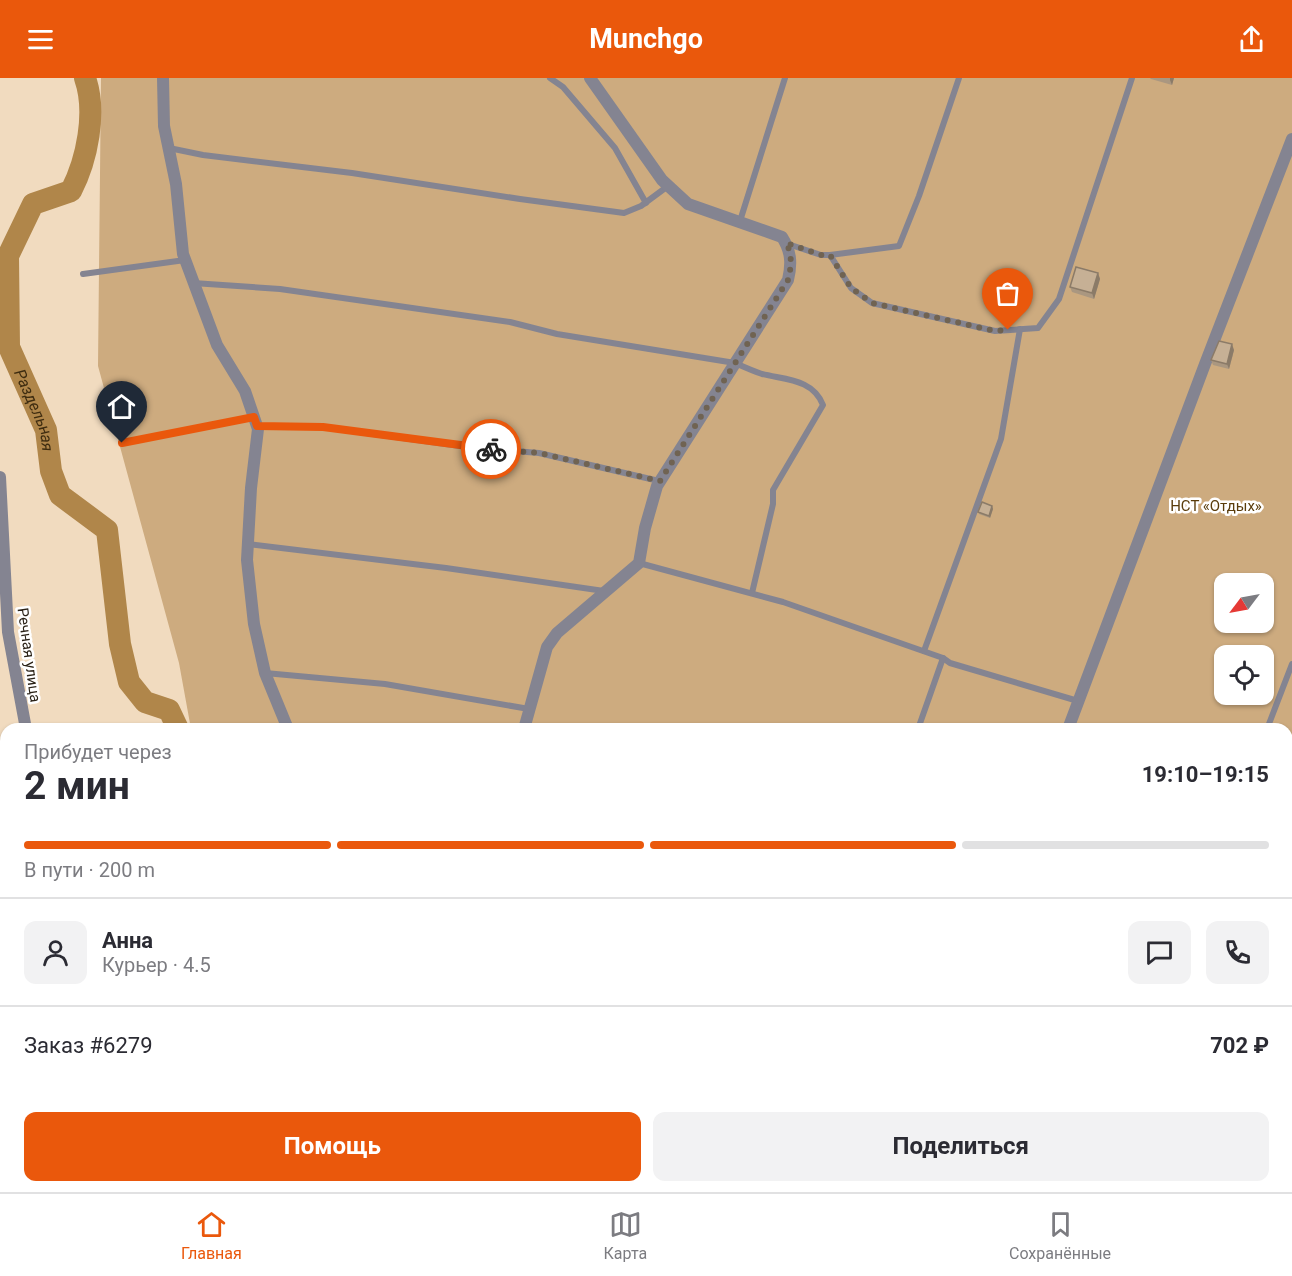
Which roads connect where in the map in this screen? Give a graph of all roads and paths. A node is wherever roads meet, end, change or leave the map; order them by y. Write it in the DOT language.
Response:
graph roads {
  1 [pos="163,78"];
  2 [pos="550,78"];
  3 [pos="785,78"];
  4 [pos="959,78"];
  5 [pos="1132,78"];
  6 [pos="589,79"];
  7 [pos="1292,139"];
  8 [pos="169,148"];
  9 [pos="669,186"];
  10 [pos="646,203"];
  11 [pos="740,222"];
  12 [pos="786,243"];
  13 [pos="830,255"];
  14 [pos="185,260"];
  15 [pos="84,274"];
  16 [pos="192,283"];
  17 [pos="1020,329"];
  18 [pos="735,363"];
  19 [pos="255,421"];
  20 [pos="122,443"];
  21 [pos="0,477"];
  22 [pos="660,481"];
  23 [pos="248,544"];
  24 [pos="639,563"];
  25 [pos="605,592"];
  26 [pos="752,593"];
  27 [pos="924,651"];
  28 [pos="943,658"];
  29 [pos="1292,664"];
  30 [pos="265,673"];
  31 [pos="1078,701"];
  32 [pos="530,709"];
  33 [pos="25,723"];
  34 [pos="286,723"];
  35 [pos="526,723"];
  36 [pos="920,723"];
  37 [pos="1070,723"];
  38 [pos="1269,723"];
  1 -- 8 [label="street"];
  2 -- 10 [label="lane"];
  3 -- 11 [label="lane"];
  4 -- 13 [label="lane"];
  5 -- 17 [label="lane"];
  6 -- 9 [label="street"];
  7 -- 31 [label="street"];
  8 -- 10 [label="lane"];
  8 -- 14 [label="street"];
  9 -- 10 [label="lane"];
  9 -- 11 [label="street"];
  11 -- 12 [label="street"];
  12 -- 13 [label="lane"];
  12 -- 18 [label="street"];
  13 -- 17 [label="lane"];
  14 -- 15 [label="lane"];
  14 -- 16 [label="street"];
  16 -- 18 [label="lane"];
  16 -- 19 [label="street"];
  17 -- 27 [label="lane"];
  18 -- 22 [label="street"];
  18 -- 26 [label="lane"];
  19 -- 20 [label="lane"];
  19 -- 22 [label="lane"];
  19 -- 23 [label="street"];
  21 -- 33 [label="street, Речная улица"];
  22 -- 24 [label="street"];
  23 -- 25 [label="lane"];
  23 -- 30 [label="street"];
  24 -- 25 [label="street"];
  24 -- 26 [label="lane"];
  25 -- 32 [label="street"];
  26 -- 27 [label="lane"];
  27 -- 28 [label="lane"];
  28 -- 31 [label="lane"];
  28 -- 36 [label="lane"];
  29 -- 38 [label="lane"];
  30 -- 32 [label="lane"];
  30 -- 34 [label="street"];
  31 -- 37 [label="street"];
  32 -- 35 [label="street"];
}
